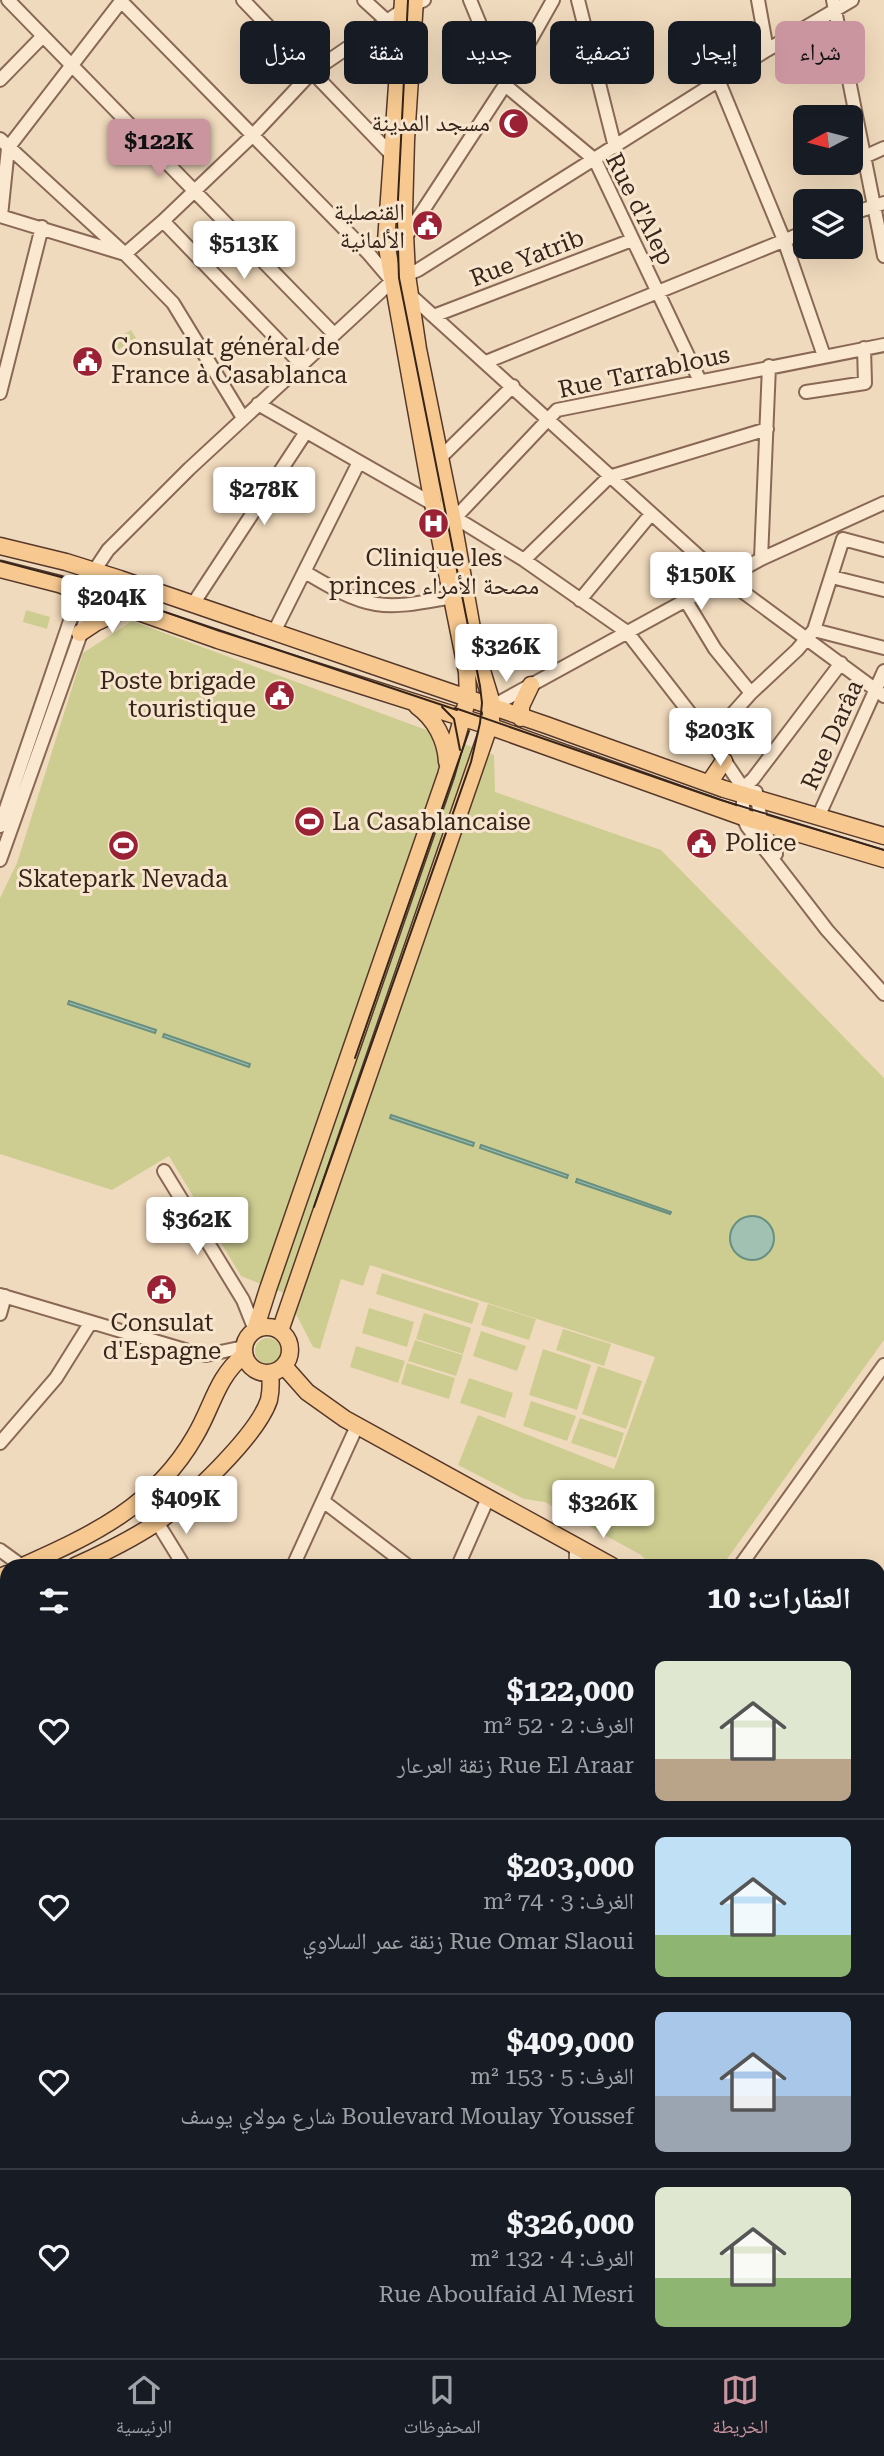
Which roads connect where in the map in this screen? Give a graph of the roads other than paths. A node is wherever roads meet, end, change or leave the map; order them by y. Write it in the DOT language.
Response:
graph roads {
  1 [pos="8,0"];
  2 [pos="121,0"];
  3 [pos="243,0"];
  4 [pos="364,0"];
  5 [pos="470,0"];
  6 [pos="553,0"];
  7 [pos="579,0"];
  8 [pos="758,0"];
  9 [pos="852,0"];
  10 [pos="412,3"];
  11 [pos="834,5"];
  12 [pos="263,21"];
  13 [pos="387,21"];
  14 [pos="43,36"];
  15 [pos="767,50"];
  16 [pos="761,54"];
  17 [pos="71,66"];
  18 [pos="0,80"];
  19 [pos="301,84"];
  20 [pos="324,84"];
  21 [pos="716,84"];
  22 [pos="720,84"];
  23 [pos="505,85"];
  24 [pos="253,135"];
  25 [pos="4,143"];
  26 [pos="615,147"];
  27 [pos="884,148"];
  28 [pos="391,154"];
  29 [pos="864,157"];
  30 [pos="595,160"];
  31 [pos="194,191"];
  32 [pos="879,204"];
  33 [pos="1,216"];
  34 [pos="163,220"];
  35 [pos="42,227"];
  36 [pos="793,237"];
  37 [pos="405,239"];
  38 [pos="632,240"];
  39 [pos="784,240"];
  40 [pos="125,254"];
  41 [pos="884,256"];
  42 [pos="399,278"];
  43 [pos="658,291"];
  44 [pos="410,293"];
  45 [pos="436,316"];
  46 [pos="334,334"];
  47 [pos="884,345"];
  48 [pos="864,348"];
  49 [pos="824,356"];
  50 [pos="486,362"];
  51 [pos="301,365"];
  52 [pos="769,366"];
  53 [pos="700,381"];
  54 [pos="513,386"];
  55 [pos="806,392"];
  56 [pos="0,394"];
  57 [pos="258,404"];
  58 [pos="548,417"];
  59 [pos="243,418"];
  60 [pos="767,429"];
  61 [pos="306,432"];
  62 [pos="359,462"];
  63 [pos="433,463"];
  64 [pos="609,477"];
  65 [pos="884,503"];
  66 [pos="433,504"];
  67 [pos="651,513"];
  68 [pos="454,517"];
  69 [pos="837,524"];
  70 [pos="843,539"];
  71 [pos="0,546"];
  72 [pos="884,550"];
  73 [pos="761,559"];
  74 [pos="524,560"];
  75 [pos="0,569"];
  76 [pos="94,570"];
  77 [pos="305,572"];
  78 [pos="832,577"];
  79 [pos="726,580"];
  80 [pos="884,590"];
  81 [pos="87,593"];
  82 [pos="453,597"];
  83 [pos="580,600"];
  84 [pos="686,601"];
  85 [pos="193,604"];
  86 [pos="127,608"];
  87 [pos="274,632"];
  88 [pos="627,632"];
  89 [pos="80,633"];
  90 [pos="810,634"];
  91 [pos="884,648"];
  92 [pos="841,663"];
  93 [pos="884,671"];
  94 [pos="531,685"];
  95 [pos="751,693"];
  96 [pos="880,693"];
  97 [pos="468,698"];
  98 [pos="403,699"];
  99 [pos="491,706"];
  100 [pos="463,717"];
  101 [pos="521,718"];
  102 [pos="489,726"];
  103 [pos="710,739"];
  104 [pos="724,761"];
  105 [pos="446,775"];
  106 [pos="709,783"];
  107 [pos="747,793"];
  108 [pos="819,815"];
  109 [pos="743,817"];
  110 [pos="761,822"];
  111 [pos="0,826"];
  112 [pos="884,836"];
  113 [pos="884,859"];
  114 [pos="0,860"];
  115 [pos="787,876"];
  116 [pos="884,994"];
  117 [pos="164,1171"];
  118 [pos="3,1296"];
  119 [pos="0,1314"];
  120 [pos="91,1322"];
  121 [pos="256,1330"];
  122 [pos="280,1331"];
  123 [pos="244,1351"];
  124 [pos="884,1365"];
  125 [pos="277,1370"];
  126 [pos="357,1426"];
  127 [pos="0,1443"];
  128 [pos="488,1498"];
  129 [pos="323,1501"];
  130 [pos="158,1522"];
  131 [pos="576,1546"];
  132 [pos="37,1559"];
  133 [pos="91,1559"];
  134 [pos="180,1559"];
  135 [pos="297,1559"];
  136 [pos="399,1559"];
  137 [pos="461,1559"];
  138 [pos="576,1559"];
  139 [pos="599,1559"];
  140 [pos="745,1559"];
  1 -- 14 [label="street"];
  2 -- 17 [label="street"];
  2 -- 24 [label="street"];
  3 -- 12 [label="street"];
  4 -- 13 [label="street"];
  5 -- 23 [label="street"];
  6 -- 23 [label="street"];
  7 -- 26 [label="street"];
  8 -- 15 [label="street"];
  9 -- 11 [label="street"];
  10 -- 13 [label="street"];
  10 -- 28 [label="main road"];
  10 -- 37 [label="main road"];
  11 -- 15 [label="street"];
  11 -- 29 [label="street"];
  14 -- 17 [label="street"];
  14 -- 18 [label="street"];
  15 -- 16 [label="street"];
  17 -- 25 [label="street"];
  17 -- 31 [label="street"];
  19 -- 24 [label="street"];
  20 -- 28 [label="street"];
  21 -- 26 [label="street"];
  22 -- 39 [label="street"];
  23 -- 30 [label="street, Rue d'Alep"];
  23 -- 37 [label="street"];
  24 -- 31 [label="street"];
  24 -- 42 [label="street"];
  25 -- 33 [label="street"];
  25 -- 40 [label="street"];
  26 -- 30 [label="street"];
  27 -- 29 [label="street"];
  28 -- 42 [label="main road"];
  29 -- 32 [label="street"];
  30 -- 38 [label="street, Rue d'Alep"];
  30 -- 42 [label="street"];
  31 -- 34 [label="street"];
  31 -- 46 [label="street"];
  32 -- 41 [label="street"];
  33 -- 35 [label="street"];
  34 -- 40 [label="street"];
  34 -- 51 [label="street"];
  35 -- 40 [label="street"];
  35 -- 56 [label="street"];
  36 -- 39 [label="street"];
  37 -- 42 [label="main road"];
  38 -- 43 [label="street, Rue d'Alep"];
  38 -- 45 [label="street, Rue Yatrib"];
  39 -- 43 [label="street"];
  39 -- 49 [label="street"];
  40 -- 59 [label="street"];
  42 -- 44 [label="main road"];
  42 -- 46 [label="street"];
  42 -- 63 [label="main road"];
  43 -- 50 [label="street"];
  43 -- 53 [label="street, Rue d'Alep"];
  44 -- 45 [label="street"];
  44 -- 63 [label="main road"];
  45 -- 50 [label="street"];
  46 -- 51 [label="street"];
  47 -- 48 [label="street, Rue Tarrablous"];
  48 -- 49 [label="street, Rue Tarrablous"];
  48 -- 55 [label="street"];
  49 -- 52 [label="street, Rue Tarrablous"];
  50 -- 54 [label="street"];
  51 -- 57 [label="street"];
  52 -- 53 [label="street, Rue Tarrablous"];
  52 -- 60 [label="street"];
  53 -- 58 [label="street, Rue Tarrablous"];
  54 -- 58 [label="street"];
  54 -- 63 [label="street"];
  57 -- 59 [label="street"];
  57 -- 61 [label="street"];
  58 -- 64 [label="street"];
  58 -- 68 [label="street, Rue Tarrablous"];
  59 -- 76 [label="street"];
  60 -- 64 [label="street"];
  60 -- 73 [label="street"];
  61 -- 62 [label="street"];
  61 -- 85 [label="street"];
  62 -- 66 [label="street"];
  62 -- 77 [label="street"];
  63 -- 66 [label="main road"];
  63 -- 68 [label="main road"];
  64 -- 67 [label="street"];
  64 -- 74 [label="street"];
  65 -- 69 [label="street"];
  66 -- 68 [label="street"];
  66 -- 82 [label="main road"];
  67 -- 79 [label="street"];
  67 -- 83 [label="street"];
  68 -- 74 [label="street"];
  68 -- 99 [label="main road"];
  69 -- 70 [label="street"];
  69 -- 73 [label="street"];
  70 -- 72 [label="street"];
  70 -- 78 [label="street"];
  71 -- 76 [label="main road"];
  73 -- 79 [label="street"];
  74 -- 83 [label="street"];
  75 -- 81 [label="main road"];
  76 -- 81 [label="street"];
  76 -- 85 [label="main road"];
  77 -- 82 [label="street"];
  77 -- 87 [label="street"];
  78 -- 80 [label="street"];
  78 -- 90 [label="street"];
  79 -- 84 [label="street"];
  79 -- 90 [label="street"];
  81 -- 86 [label="main road"];
  81 -- 89 [label="street"];
  81 -- 111 [label="street"];
  82 -- 97 [label="main road"];
  83 -- 88 [label="street"];
  84 -- 88 [label="street"];
  84 -- 95 [label="street"];
  85 -- 87 [label="main road"];
  86 -- 89 [label="main road"];
  86 -- 98 [label="main road"];
  87 -- 97 [label="main road"];
  88 -- 94 [label="street"];
  88 -- 103 [label="street"];
  89 -- 114 [label="street"];
  90 -- 91 [label="street"];
  90 -- 92 [label="street"];
  90 -- 95 [label="street"];
  92 -- 96 [label="street"];
  92 -- 107 [label="street"];
  93 -- 96 [label="street, Rue Darâa"];
  94 -- 99 [label="street"];
  94 -- 101 [label="main road"];
  95 -- 103 [label="street"];
  96 -- 108 [label="street, Rue Darâa"];
  97 -- 99 [label="main road"];
  97 -- 100 [label="main road"];
  98 -- 100 [label="main road"];
  98 -- 105 [label="main road"];
  99 -- 101 [label="main road"];
  99 -- 102 [label="main road"];
  100 -- 102 [label="main road"];
  100 -- 105 [label="main road"];
  101 -- 106 [label="main road"];
  102 -- 109 [label="main road"];
  102 -- 122 [label="main road"];
  103 -- 104 [label="street"];
  104 -- 106 [label="main road"];
  104 -- 107 [label="street"];
  105 -- 121 [label="main road"];
  106 -- 107 [label="main road"];
  107 -- 108 [label="main road"];
  107 -- 109 [label="street"];
  107 -- 110 [label="street"];
  108 -- 112 [label="main road"];
  109 -- 110 [label="main road"];
  109 -- 115 [label="street"];
  110 -- 113 [label="main road"];
  110 -- 115 [label="street"];
  115 -- 116 [label="street"];
  117 -- 121 [label="street"];
  118 -- 119 [label="street"];
  118 -- 120 [label="street"];
  120 -- 123 [label="street"];
  120 -- 127 [label="street"];
  121 -- 122 [label="main road"];
  121 -- 123 [label="main road"];
  122 -- 125 [label="main road"];
  123 -- 125 [label="main road"];
  123 -- 132 [label="main road"];
  124 -- 140 [label="street"];
  125 -- 126 [label="main road"];
  125 -- 130 [label="main road"];
  126 -- 128 [label="main road"];
  126 -- 129 [label="street"];
  128 -- 131 [label="main road"];
  128 -- 137 [label="street"];
  129 -- 135 [label="street"];
  129 -- 136 [label="street"];
  130 -- 133 [label="main road"];
  130 -- 134 [label="street"];
  131 -- 138 [label="street"];
  131 -- 139 [label="main road"];
}
